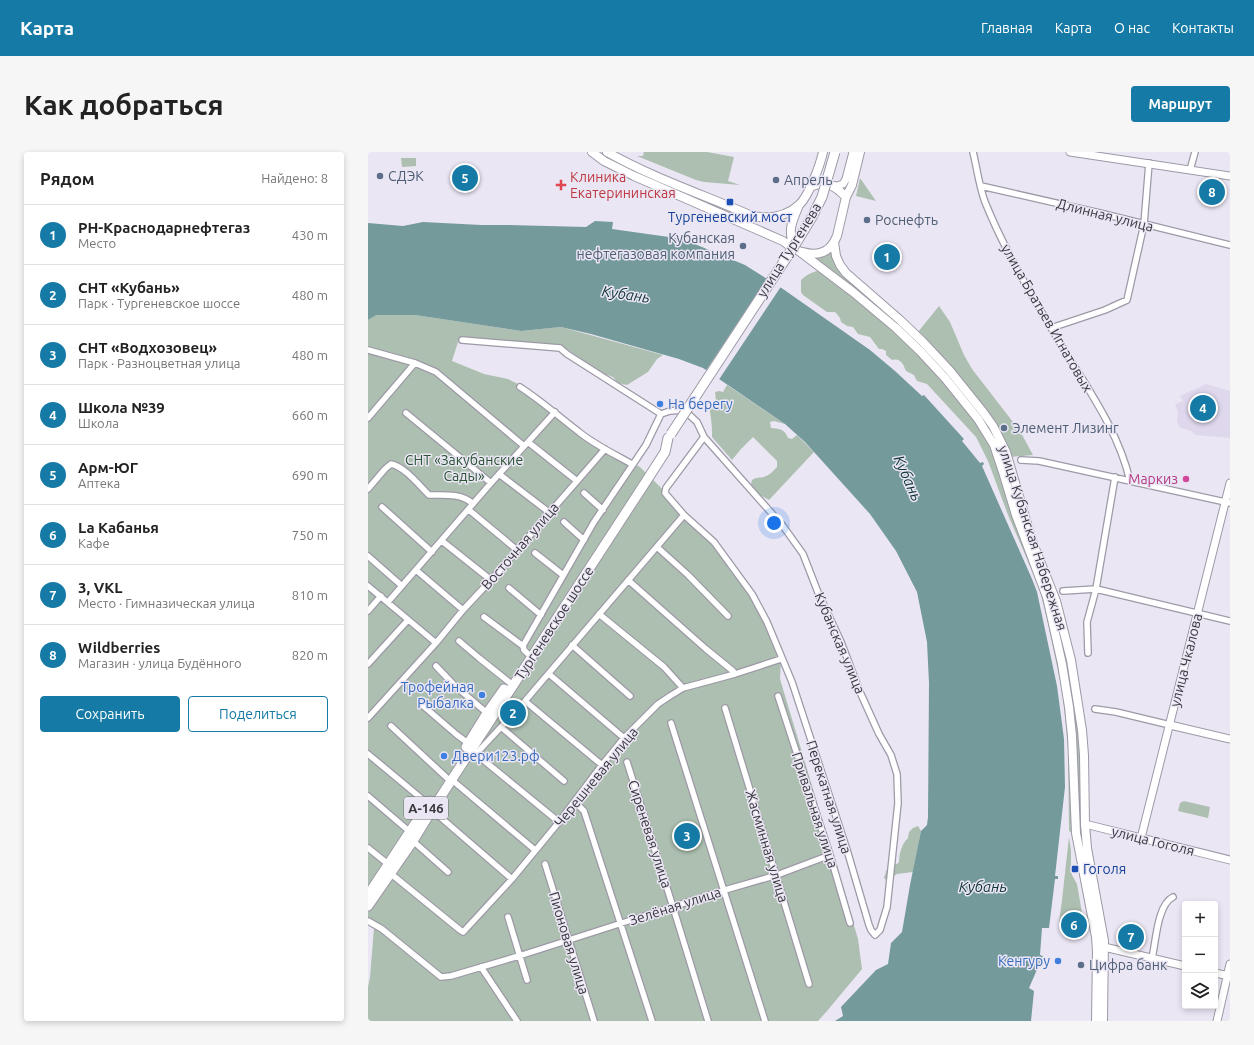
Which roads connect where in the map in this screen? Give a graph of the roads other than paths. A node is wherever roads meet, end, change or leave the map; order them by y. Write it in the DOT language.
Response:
graph roads {
  1 [pos="592,152"];
  2 [pos="607,152"];
  3 [pos="835,152"];
  4 [pos="853,152"];
  5 [pos="860,152"];
  6 [pos="973,152"];
  7 [pos="1070,152"];
  8 [pos="1195,152"];
  9 [pos="823,153"];
  10 [pos="1079,153"];
  11 [pos="856,163"];
  12 [pos="1149,163"];
  13 [pos="1190,170"];
  14 [pos="1230,176"];
  15 [pos="829,185"];
  16 [pos="981,186"];
  17 [pos="810,187"];
  18 [pos="846,197"];
  19 [pos="799,205"];
  20 [pos="1144,224"];
  21 [pos="834,242"];
  22 [pos="1230,245"];
  23 [pos="796,250"];
  24 [pos="744,322"];
  25 [pos="1051,328"];
  26 [pos="462,340"];
  27 [pos="368,350"];
  28 [pos="415,363"];
  29 [pos="520,387"];
  30 [pos="406,413"];
  31 [pos="554,414"];
  32 [pos="661,414"];
  33 [pos="368,418"];
  34 [pos="704,437"];
  35 [pos="526,444"];
  36 [pos="605,449"];
  37 [pos="1022,460"];
  38 [pos="632,464"];
  39 [pos="499,474"];
  40 [pos="1115,477"];
  41 [pos="1130,480"];
  42 [pos="577,481"];
  43 [pos="491,483"];
  44 [pos="1230,483"];
  45 [pos="368,489"];
  46 [pos="584,492"];
  47 [pos="1228,502"];
  48 [pos="473,504"];
  49 [pos="382,507"];
  50 [pos="468,510"];
  51 [pos="603,510"];
  52 [pos="550,513"];
  53 [pos="684,515"];
  54 [pos="564,522"];
  55 [pos="584,540"];
  56 [pos="442,541"];
  57 [pos="657,547"];
  58 [pos="517,550"];
  59 [pos="432,552"];
  60 [pos="535,553"];
  61 [pos="368,556"];
  62 [pos="416,570"];
  63 [pos="563,575"];
  64 [pos="492,580"];
  65 [pos="628,580"];
  66 [pos="368,586"];
  67 [pos="402,586"];
  68 [pos="509,588"];
  69 [pos="1096,589"];
  70 [pos="1063,591"];
  71 [pos="381,596"];
  72 [pos="390,600"];
  73 [pos="463,610"];
  74 [pos="368,611"];
  75 [pos="599,614"];
  76 [pos="1197,614"];
  77 [pos="541,615"];
  78 [pos="728,616"];
  79 [pos="484,617"];
  80 [pos="408,620"];
  81 [pos="1230,621"];
  82 [pos="459,641"];
  83 [pos="436,643"];
  84 [pos="572,646"];
  85 [pos="1088,653"];
  86 [pos="525,655"];
  87 [pos="781,658"];
  88 [pos="368,664"];
  89 [pos="436,666"];
  90 [pos="548,674"];
  91 [pos="735,674"];
  92 [pos="509,682"];
  93 [pos="683,688"];
  94 [pos="630,696"];
  95 [pos="778,696"];
  96 [pos="525,701"];
  97 [pos="421,704"];
  98 [pos="725,708"];
  99 [pos="1095,709"];
  100 [pos="487,713"];
  101 [pos="368,718"];
  102 [pos="671,723"];
  103 [pos="1170,725"];
  104 [pos="391,726"];
  105 [pos="486,726"];
  106 [pos="501,727"];
  107 [pos="492,737"];
  108 [pos="624,738"];
  109 [pos="1230,739"];
  110 [pos="472,748"];
  111 [pos="368,754"];
  112 [pos="627,762"];
  113 [pos="602,764"];
  114 [pos="449,779"];
  115 [pos="564,782"];
  116 [pos="368,796"];
  117 [pos="575,802"];
  118 [pos="430,807"];
  119 [pos="559,822"];
  120 [pos="1075,824"];
  121 [pos="1085,824"];
  122 [pos="412,836"];
  123 [pos="1141,838"];
  124 [pos="368,848"];
  125 [pos="535,850"];
  126 [pos="830,855"];
  127 [pos="1230,860"];
  128 [pos="545,864"];
  129 [pos="389,869"];
  130 [pos="448,872"];
  131 [pos="777,875"];
  132 [pos="512,879"];
  133 [pos="725,890"];
  134 [pos="368,895"];
  135 [pos="1173,897"];
  136 [pos="368,906"];
  137 [pos="673,907"];
  138 [pos="508,917"];
  139 [pos="368,921"];
  140 [pos="621,923"];
  141 [pos="850,923"];
  142 [pos="875,935"];
  143 [pos="568,940"];
  144 [pos="1104,947"];
  145 [pos="519,956"];
  146 [pos="1152,958"];
  147 [pos="1230,964"];
  148 [pos="1182,965"];
  149 [pos="481,967"];
  150 [pos="1218,974"];
  151 [pos="1229,976"];
  152 [pos="527,980"];
  153 [pos="809,984"];
  154 [pos="517,1021"];
  155 [pos="594,1021"];
  156 [pos="652,1021"];
  157 [pos="708,1021"];
  158 [pos="765,1021"];
  159 [pos="1096,1021"];
  160 [pos="1103,1021"];
  161 [pos="1217,1021"];
  1 -- 23 [label="main road, улица Кубанская Набережная"];
  2 -- 19 [label="main road"];
  3 -- 24 [label="highway, улица Тургенева, bridge"];
  4 -- 11 [label="main road"];
  4 -- 15 [label="street"];
  5 -- 11 [label="main road"];
  6 -- 16 [label="street, улица Братьев Игнатовых"];
  7 -- 10 [label="street"];
  8 -- 13 [label="street"];
  9 -- 17 [label="main road"];
  10 -- 12 [label="street"];
  11 -- 18 [label="main road"];
  12 -- 13 [label="street"];
  12 -- 20 [label="street"];
  13 -- 14 [label="street"];
  15 -- 17 [label="main road"];
  15 -- 18 [label="main road"];
  16 -- 20 [label="street, Длинная улица"];
  16 -- 25 [label="street, улица Братьев Игнатовых"];
  17 -- 19 [label="main road"];
  18 -- 21 [label="main road"];
  19 -- 23 [label="main road"];
  20 -- 22 [label="street, Длинная улица"];
  20 -- 25 [label="street"];
  21 -- 23 [label="main road"];
  21 -- 121 [label="main road, улица Кубанская Набережная"];
  23 -- 120 [label="main road, улица Кубанская Набережная"];
  24 -- 86 [label="highway, Тургеневское шоссе, bridge"];
  25 -- 41 [label="street, улица Братьев Игнатовых"];
  26 -- 32 [label="street"];
  27 -- 28 [label="street"];
  28 -- 33 [label="street"];
  28 -- 35 [label="street"];
  29 -- 31 [label="street"];
  30 -- 43 [label="street"];
  31 -- 35 [label="street"];
  31 -- 36 [label="street"];
  32 -- 34 [label="street, Кубанская улица"];
  32 -- 38 [label="street"];
  34 -- 53 [label="street, Перекатная улица"];
  34 -- 142 [label="street, Кубанская улица"];
  35 -- 39 [label="street"];
  35 -- 42 [label="street"];
  36 -- 38 [label="street"];
  36 -- 42 [label="street, Восточная улица"];
  37 -- 40 [label="street"];
  38 -- 51 [label="street"];
  39 -- 43 [label="street"];
  39 -- 52 [label="street"];
  40 -- 41 [label="street"];
  40 -- 69 [label="street"];
  41 -- 47 [label="street"];
  42 -- 52 [label="street, Восточная улица"];
  43 -- 48 [label="street"];
  44 -- 47 [label="street, улица Чкалова"];
  45 -- 48 [label="street"];
  46 -- 51 [label="street"];
  47 -- 76 [label="street, улица Чкалова"];
  48 -- 50 [label="street"];
  49 -- 59 [label="street"];
  50 -- 56 [label="street"];
  50 -- 58 [label="street"];
  51 -- 55 [label="street"];
  52 -- 58 [label="street, Восточная улица"];
  53 -- 57 [label="street"];
  53 -- 87 [label="street, Перекатная улица"];
  54 -- 55 [label="street"];
  55 -- 63 [label="street"];
  56 -- 59 [label="street"];
  56 -- 64 [label="street"];
  57 -- 65 [label="street"];
  57 -- 78 [label="street"];
  58 -- 64 [label="street, Восточная улица"];
  59 -- 62 [label="street"];
  60 -- 63 [label="street"];
  61 -- 67 [label="street"];
  62 -- 67 [label="street"];
  62 -- 73 [label="street"];
  63 -- 77 [label="street"];
  64 -- 73 [label="street, Восточная улица"];
  65 -- 75 [label="street"];
  65 -- 91 [label="street"];
  66 -- 71 [label="street"];
  67 -- 72 [label="street"];
  68 -- 77 [label="street"];
  69 -- 70 [label="street"];
  69 -- 76 [label="street"];
  69 -- 85 [label="street"];
  71 -- 72 [label="street"];
  71 -- 74 [label="street"];
  72 -- 80 [label="street"];
  73 -- 83 [label="street, Восточная улица"];
  75 -- 84 [label="street"];
  75 -- 93 [label="street"];
  76 -- 81 [label="street"];
  76 -- 103 [label="street, улица Чкалова"];
  77 -- 86 [label="street"];
  79 -- 86 [label="street"];
  80 -- 83 [label="street"];
  80 -- 88 [label="street"];
  82 -- 92 [label="street"];
  83 -- 101 [label="street, Восточная улица"];
  84 -- 90 [label="street"];
  84 -- 94 [label="street"];
  86 -- 92 [label="highway, Тургеневское шоссе / А-146"];
  86 -- 105 [label="highway, Тургеневское шоссе / А-146"];
  87 -- 91 [label="street, Черешневая улица"];
  87 -- 142 [label="street, Перекатная улица"];
  89 -- 100 [label="street"];
  90 -- 96 [label="street"];
  90 -- 108 [label="street"];
  91 -- 93 [label="street, Черешневая улица"];
  92 -- 100 [label="highway, Тургеневское шоссе / А-146"];
  93 -- 108 [label="street, Черешневая улица"];
  95 -- 126 [label="street, Привальная улица"];
  96 -- 106 [label="street"];
  96 -- 113 [label="street"];
  97 -- 110 [label="street"];
  98 -- 131 [label="street, Жасминная улица"];
  99 -- 103 [label="street"];
  100 -- 110 [label="highway, Тургеневское шоссе / А-146"];
  102 -- 133 [label="street"];
  103 -- 109 [label="street"];
  103 -- 123 [label="street, улица Чкалова"];
  104 -- 114 [label="street"];
  105 -- 107 [label="street"];
  105 -- 110 [label="highway, Тургеневское шоссе / А-146"];
  106 -- 107 [label="street"];
  106 -- 115 [label="street"];
  107 -- 110 [label="street"];
  108 -- 113 [label="street, Черешневая улица"];
  110 -- 114 [label="highway, Тургеневское шоссе / А-146"];
  110 -- 119 [label="street"];
  111 -- 118 [label="street"];
  112 -- 137 [label="street, Сиреневая улица"];
  113 -- 117 [label="street, Черешневая улица"];
  114 -- 118 [label="highway, Тургеневское шоссе / А-146"];
  114 -- 125 [label="street"];
  116 -- 122 [label="street"];
  117 -- 119 [label="street, Черешневая улица"];
  117 -- 140 [label="street"];
  118 -- 122 [label="highway, Тургеневское шоссе / А-146"];
  118 -- 132 [label="street"];
  119 -- 125 [label="street, Черешневая улица"];
  120 -- 121 [label="main road, улица Гоголя"];
  120 -- 159 [label="main road, улица Кубанская Набережная"];
  121 -- 123 [label="street, улица Гоголя"];
  121 -- 144 [label="main road, улица Кубанская Набережная"];
  122 -- 129 [label="highway, Тургеневское шоссе / А-146"];
  122 -- 130 [label="street"];
  123 -- 127 [label="street, улица Гоголя"];
  124 -- 129 [label="street"];
  125 -- 132 [label="street, Черешневая улица"];
  126 -- 131 [label="street, Зелёная улица"];
  126 -- 141 [label="street, Привальная улица"];
  128 -- 143 [label="street, Пионовая улица"];
  129 -- 132 [label="street, Черешневая улица"];
  129 -- 134 [label="highway, Тургеневское шоссе / А-146"];
  129 -- 136 [label="highway, Тургеневское шоссе / А-146"];
  131 -- 133 [label="street, Зелёная улица"];
  131 -- 153 [label="street, Жасминная улица"];
  133 -- 137 [label="street, Зелёная улица"];
  133 -- 158 [label="street"];
  135 -- 146 [label="street"];
  137 -- 140 [label="street, Зелёная улица"];
  137 -- 157 [label="street, Сиреневая улица"];
  138 -- 145 [label="street"];
  139 -- 149 [label="street, Зелёная улица"];
  140 -- 143 [label="street, Зелёная улица"];
  140 -- 156 [label="street"];
  143 -- 145 [label="street, Зелёная улица"];
  143 -- 155 [label="street, Пионовая улица"];
  144 -- 146 [label="street"];
  144 -- 160 [label="main road, улица Кубанская Набережная"];
  145 -- 149 [label="street, Зелёная улица"];
  145 -- 152 [label="street"];
  146 -- 148 [label="street"];
  147 -- 151 [label="street"];
  149 -- 154 [label="street"];
  150 -- 151 [label="street"];
  151 -- 161 [label="street"];
}
